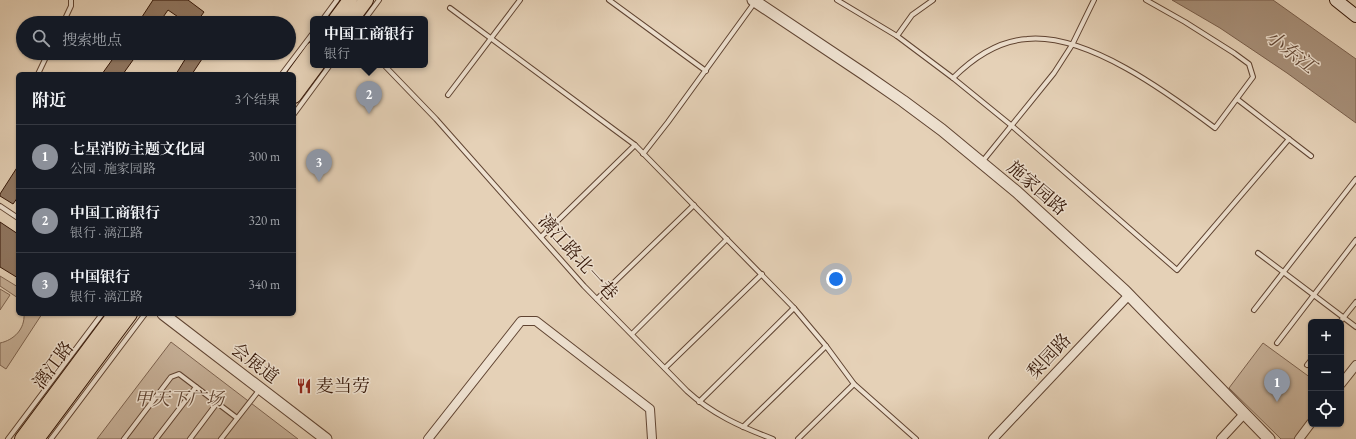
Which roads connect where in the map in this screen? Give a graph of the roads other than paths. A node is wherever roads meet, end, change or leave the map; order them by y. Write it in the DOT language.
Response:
graph roads {
  1 [pos="71,0"];
  2 [pos="337,0"];
  3 [pos="350,0"];
  4 [pos="366,0"];
  5 [pos="379,0"];
  6 [pos="520,0"];
  7 [pos="609,0"];
  8 [pos="837,0"];
  9 [pos="934,0"];
  10 [pos="1094,0"];
  11 [pos="1146,0"];
  12 [pos="1336,0"];
  13 [pos="754,1"];
  14 [pos="450,8"];
  15 [pos="66,16"];
  16 [pos="325,16"];
  17 [pos="338,16"];
  18 [pos="354,16"];
  19 [pos="367,16"];
  20 [pos="1356,16"];
  21 [pos="310,36"];
  22 [pos="897,36"];
  23 [pos="491,38"];
  24 [pos="1072,45"];
  25 [pos="310,54"];
  26 [pos="296,55"];
  27 [pos="45,60"];
  28 [pos="292,60"];
  29 [pos="315,68"];
  30 [pos="328,68"];
  31 [pos="387,68"];
  32 [pos="706,71"];
  33 [pos="39,72"];
  34 [pos="283,72"];
  35 [pos="296,72"];
  36 [pos="953,78"];
  37 [pos="296,93"];
  38 [pos="448,95"];
  39 [pos="1237,99"];
  40 [pos="296,111"];
  41 [pos="1012,126"];
  42 [pos="1289,139"];
  43 [pos="635,145"];
  44 [pos="643,154"];
  45 [pos="1311,156"];
  46 [pos="982,162"];
  47 [pos="1356,179"];
  48 [pos="694,205"];
  49 [pos="0,206"];
  50 [pos="16,217"];
  51 [pos="541,237"];
  52 [pos="727,239"];
  53 [pos="1356,240"];
  54 [pos="1258,253"];
  55 [pos="1283,272"];
  56 [pos="762,274"];
  57 [pos="1129,295"];
  58 [pos="1314,295"];
  59 [pos="597,299"];
  60 [pos="1356,302"];
  61 [pos="794,308"];
  62 [pos="1254,310"];
  63 [pos="100,316"];
  64 [pos="114,316"];
  65 [pos="129,316"];
  66 [pos="143,316"];
  67 [pos="166,316"];
  68 [pos="1344,318"];
  69 [pos="1356,327"];
  70 [pos="632,334"];
  71 [pos="1277,343"];
  72 [pos="826,346"];
  73 [pos="1356,364"];
  74 [pos="665,368"];
  75 [pos="1344,380"];
  76 [pos="854,384"];
  77 [pos="196,387"];
  78 [pos="260,388"];
  79 [pos="699,402"];
  80 [pos="217,403"];
  81 [pos="1244,414"];
  82 [pos="237,418"];
  83 [pos="743,427"];
  84 [pos="1308,427"];
  85 [pos="325,438"];
  86 [pos="8,439"];
  87 [pos="22,439"];
  88 [pos="37,439"];
  89 [pos="51,439"];
  90 [pos="124,439"];
  91 [pos="156,439"];
  92 [pos="190,439"];
  93 [pos="221,439"];
  94 [pos="428,439"];
  95 [pos="652,439"];
  96 [pos="773,439"];
  97 [pos="798,439"];
  98 [pos="916,439"];
  99 [pos="993,439"];
  100 [pos="1221,439"];
  101 [pos="1269,439"];
  102 [pos="1299,439"];
  1 -- 15 [label="lane"];
  2 -- 16 [label="lane"];
  3 -- 17 [label="highway"];
  4 -- 18 [label="highway"];
  5 -- 19 [label="lane"];
  6 -- 23 [label="lane"];
  7 -- 32 [label="lane"];
  8 -- 22 [label="lane"];
  9 -- 22 [label="lane"];
  10 -- 24 [label="lane"];
  11 -- 39 [label="lane"];
  12 -- 20 [label="main road"];
  13 -- 32 [label="lane"];
  13 -- 46 [label="street, 施家园路"];
  14 -- 23 [label="lane"];
  21 -- 26 [label="lane"];
  22 -- 36 [label="lane"];
  23 -- 38 [label="lane"];
  23 -- 43 [label="lane"];
  24 -- 36 [label="lane"];
  24 -- 39 [label="lane"];
  24 -- 41 [label="lane"];
  25 -- 35 [label="highway"];
  27 -- 33 [label="lane"];
  28 -- 34 [label="lane"];
  29 -- 37 [label="highway"];
  30 -- 40 [label="lane"];
  31 -- 51 [label="lane, 漓江路北一巷"];
  32 -- 44 [label="lane"];
  36 -- 41 [label="lane"];
  39 -- 42 [label="lane"];
  41 -- 42 [label="lane"];
  41 -- 46 [label="lane"];
  42 -- 45 [label="lane"];
  43 -- 44 [label="lane"];
  43 -- 51 [label="lane"];
  44 -- 48 [label="lane"];
  46 -- 57 [label="street, 施家园路"];
  47 -- 55 [label="lane"];
  48 -- 52 [label="lane"];
  48 -- 59 [label="lane"];
  49 -- 50 [label="lane"];
  51 -- 59 [label="lane, 漓江路北一巷"];
  52 -- 56 [label="lane"];
  52 -- 70 [label="lane"];
  53 -- 58 [label="lane"];
  54 -- 55 [label="lane"];
  55 -- 58 [label="lane"];
  55 -- 62 [label="lane"];
  56 -- 61 [label="lane"];
  56 -- 74 [label="lane"];
  57 -- 81 [label="street, 施家园路"];
  57 -- 99 [label="street, 梨园路"];
  58 -- 68 [label="lane"];
  58 -- 71 [label="lane"];
  59 -- 70 [label="lane, 漓江路北一巷"];
  60 -- 68 [label="lane"];
  61 -- 72 [label="lane"];
  61 -- 79 [label="lane"];
  63 -- 86 [label="lane"];
  64 -- 87 [label="highway, 漓江路"];
  65 -- 88 [label="highway, 漓江路"];
  66 -- 89 [label="lane"];
  67 -- 78 [label="street, 会展道"];
  68 -- 69 [label="lane"];
  70 -- 74 [label="lane, 漓江路北一巷"];
  72 -- 76 [label="lane"];
  72 -- 83 [label="lane"];
  73 -- 75 [label="street"];
  74 -- 79 [label="lane, 漓江路北一巷"];
  76 -- 97 [label="lane"];
  76 -- 98 [label="lane"];
  77 -- 80 [label="lane"];
  77 -- 90 [label="lane"];
  77 -- 91 [label="lane"];
  78 -- 82 [label="lane"];
  78 -- 85 [label="street, 会展道"];
  79 -- 83 [label="lane, 漓江路北一巷"];
  80 -- 82 [label="lane"];
  80 -- 92 [label="lane"];
  81 -- 100 [label="street"];
  81 -- 101 [label="street, 施家园路"];
  82 -- 93 [label="lane"];
  83 -- 96 [label="lane, 漓江路北一巷"];
  84 -- 102 [label="street"];
  94 -- 95 [label="street"];
}
